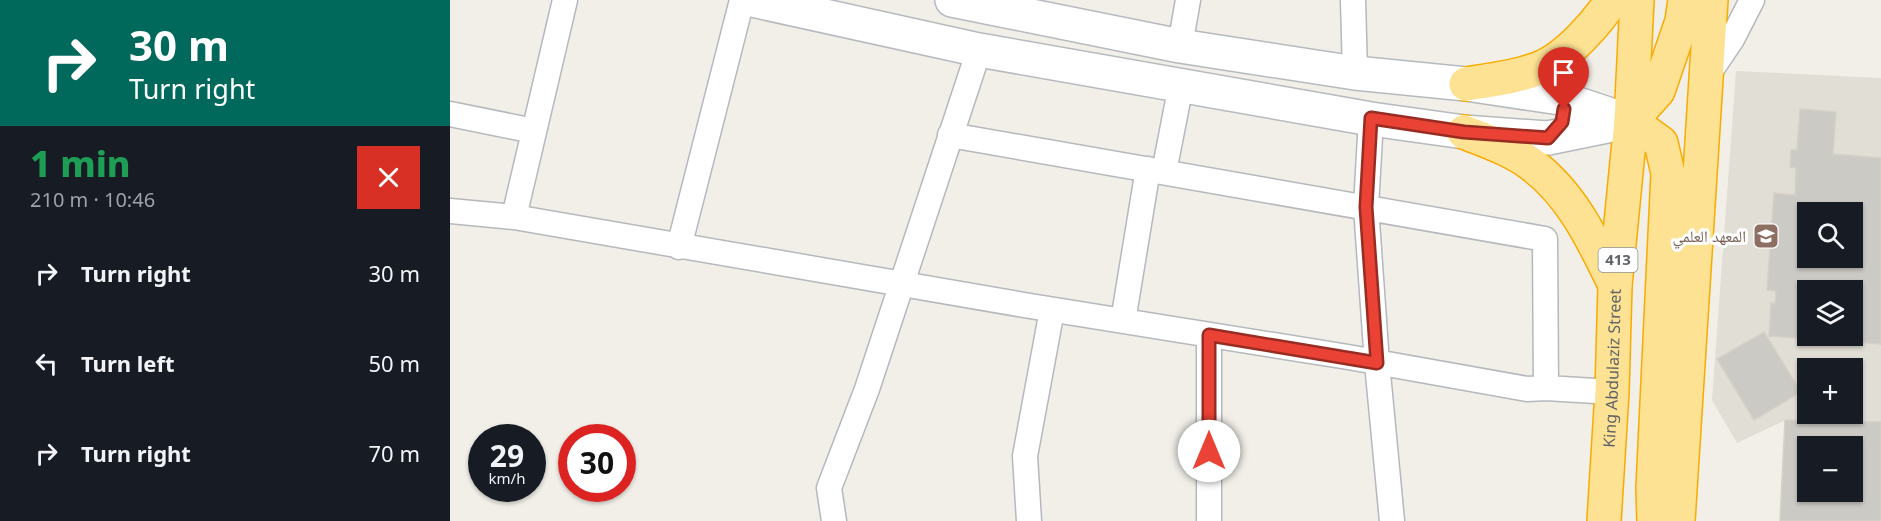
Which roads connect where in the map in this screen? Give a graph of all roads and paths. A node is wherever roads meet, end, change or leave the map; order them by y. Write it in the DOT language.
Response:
graph roads {
  1 [pos="565,0"];
  2 [pos="742,0"];
  3 [pos="752,0"];
  4 [pos="1188,0"];
  5 [pos="1353,0"];
  6 [pos="1612,0"];
  7 [pos="1636,0"];
  8 [pos="1685,0"];
  9 [pos="1711,0"];
  10 [pos="1752,0"];
  11 [pos="971,2"];
  12 [pos="1180,46"];
  13 [pos="979,50"];
  14 [pos="1355,73"];
  15 [pos="1707,76"];
  16 [pos="1466,84"];
  17 [pos="1181,85"];
  18 [pos="1560,98"];
  19 [pos="450,114"];
  20 [pos="1371,118"];
  21 [pos="1631,122"];
  22 [pos="534,131"];
  23 [pos="1464,132"];
  24 [pos="951,135"];
  25 [pos="1548,138"];
  26 [pos="1156,171"];
  27 [pos="1366,207"];
  28 [pos="450,211"];
  29 [pos="1623,216"];
  30 [pos="514,217"];
  31 [pos="679,247"];
  32 [pos="1664,255"];
  33 [pos="901,284"];
  34 [pos="1615,285"];
  35 [pos="1052,310"];
  36 [pos="1123,321"];
  37 [pos="1209,335"];
  38 [pos="1377,363"];
  39 [pos="1546,388"];
  40 [pos="1612,392"];
  41 [pos="834,521"];
  42 [pos="1029,521"];
  43 [pos="1209,521"];
  44 [pos="1392,521"];
  45 [pos="1604,521"];
  46 [pos="1654,521"];
  47 [pos="1678,521"];
  1 -- 22 [label="street"];
  2 -- 31 [label="street"];
  3 -- 13 [label="street"];
  4 -- 12 [label="street"];
  5 -- 14 [label="street"];
  6 -- 16 [label="highway"];
  7 -- 21 [label="highway, King Abdulaziz Street / 413"];
  8 -- 21 [label="highway"];
  9 -- 15 [label="highway"];
  10 -- 15 [label="street"];
  11 -- 12 [label="street"];
  12 -- 14 [label="street"];
  13 -- 17 [label="street"];
  13 -- 24 [label="street"];
  14 -- 16 [label="street"];
  15 -- 47 [label="highway"];
  16 -- 18 [label="street"];
  17 -- 20 [label="street"];
  17 -- 26 [label="street"];
  18 -- 21 [label="street"];
  18 -- 25 [label="street"];
  19 -- 22 [label="street"];
  20 -- 23 [label="street"];
  20 -- 27 [label="street"];
  21 -- 25 [label="street"];
  21 -- 29 [label="highway, King Abdulaziz Street / 413"];
  21 -- 32 [label="highway"];
  22 -- 30 [label="street"];
  23 -- 25 [label="street"];
  23 -- 34 [label="highway"];
  24 -- 26 [label="street"];
  24 -- 33 [label="street"];
  26 -- 27 [label="street"];
  26 -- 36 [label="street"];
  27 -- 38 [label="street"];
  27 -- 39 [label="street"];
  28 -- 30 [label="street"];
  29 -- 32 [label="highway"];
  29 -- 34 [label="highway, King Abdulaziz Street / 413"];
  30 -- 31 [label="street"];
  31 -- 33 [label="street"];
  32 -- 46 [label="highway"];
  33 -- 35 [label="street"];
  33 -- 41 [label="street"];
  34 -- 40 [label="highway, King Abdulaziz Street / 413"];
  35 -- 36 [label="street"];
  35 -- 42 [label="street"];
  36 -- 37 [label="street"];
  37 -- 38 [label="street"];
  37 -- 43 [label="street"];
  38 -- 39 [label="street"];
  38 -- 44 [label="street"];
  39 -- 40 [label="street"];
  40 -- 45 [label="highway, King Abdulaziz Street / 413"];
}
